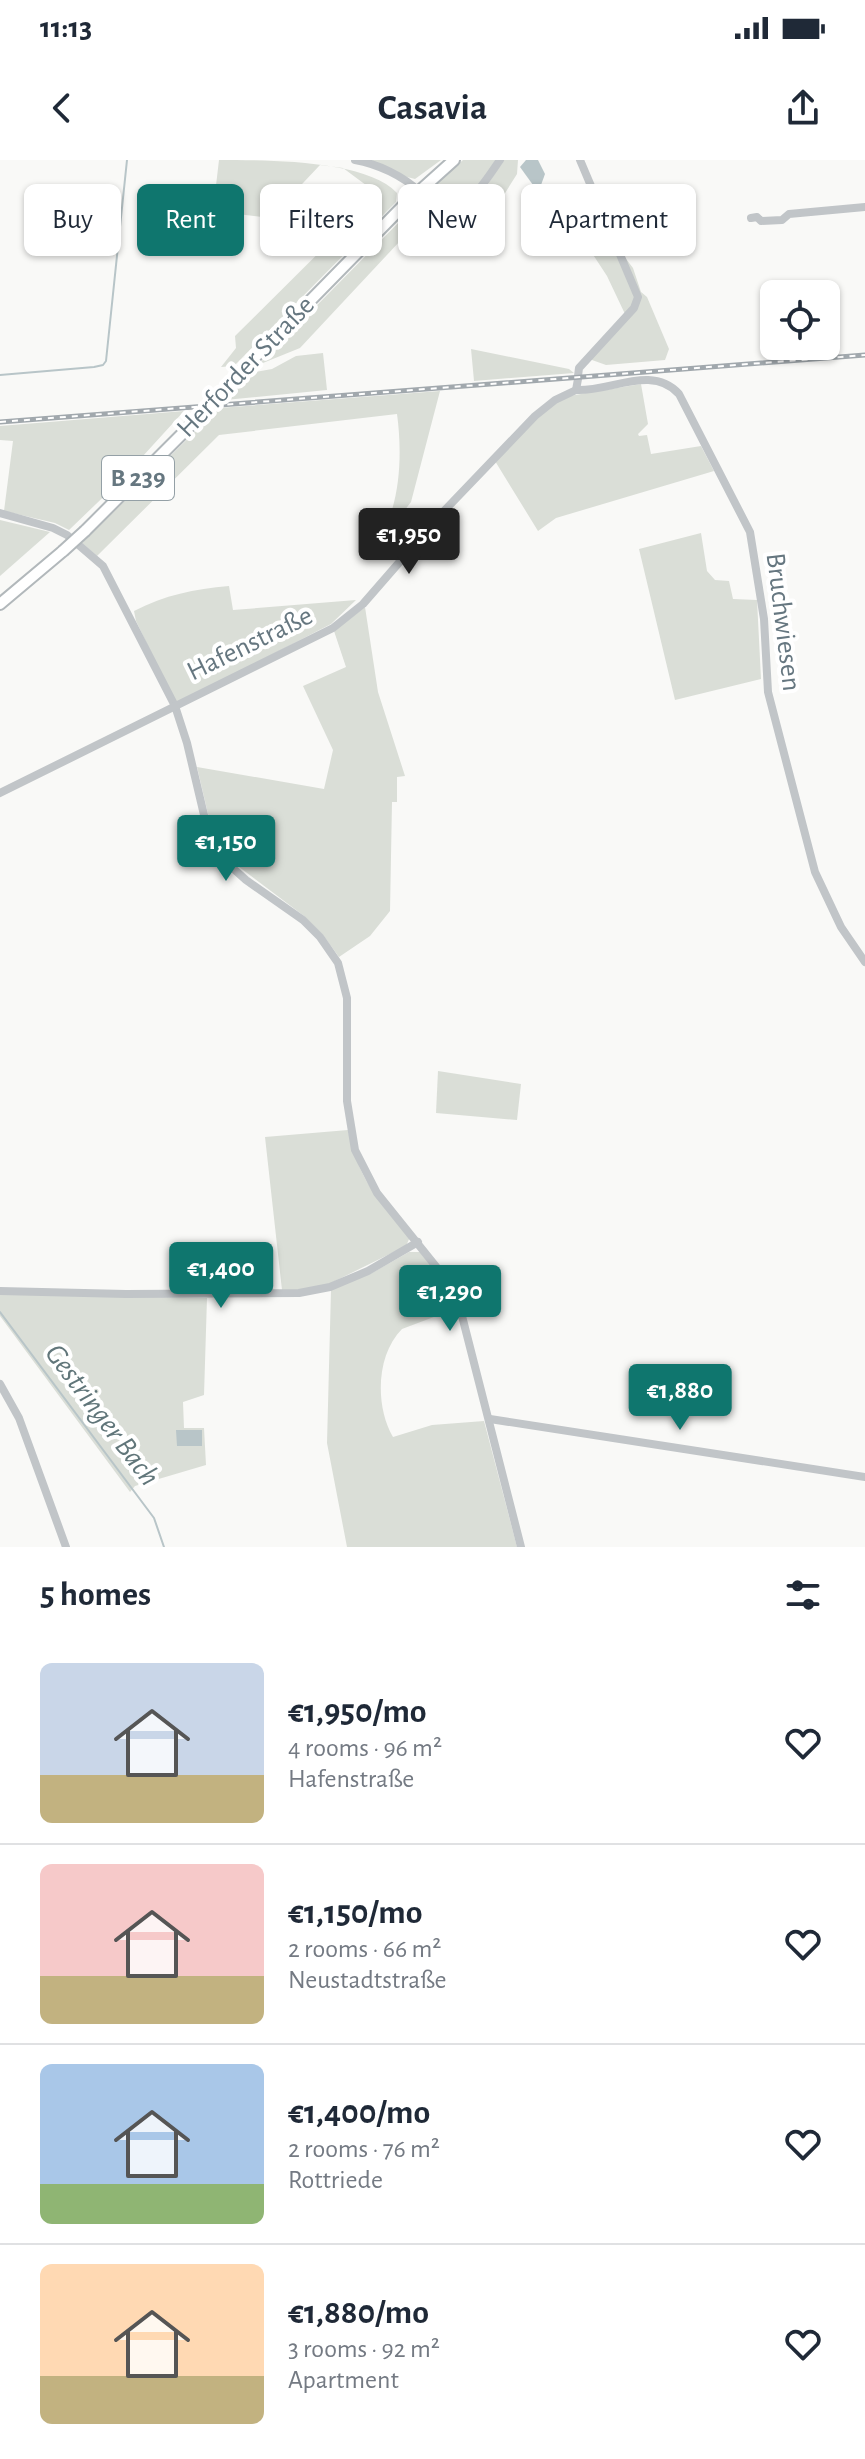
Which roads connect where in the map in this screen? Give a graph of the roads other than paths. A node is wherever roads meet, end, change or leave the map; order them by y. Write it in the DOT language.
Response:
graph roads {
  1 [pos="355,160"];
  2 [pos="454,160"];
  3 [pos="500,160"];
  4 [pos="580,160"];
  5 [pos="412,184"];
  6 [pos="428,184"];
  7 [pos="482,184"];
  8 [pos="865,207"];
  9 [pos="398,211"];
  10 [pos="751,218"];
  11 [pos="576,390"];
  12 [pos="0,513"];
  13 [pos="0,604"];
  14 [pos="175,706"];
  15 [pos="0,793"];
  16 [pos="865,962"];
  17 [pos="418,1242"];
  18 [pos="0,1291"];
  19 [pos="0,1384"];
  20 [pos="490,1419"];
  21 [pos="865,1477"];
  22 [pos="66,1547"];
  23 [pos="521,1547"];
  1 -- 5 [label="street"];
  2 -- 6 [label="main road, Herforder Straße / B 239"];
  3 -- 7 [label="street"];
  4 -- 11 [label="street"];
  8 -- 10 [label="street"];
  9 -- 13 [label="main road, Herforder Straße / B 239, bridge"];
  11 -- 14 [label="street, Hafenstraße"];
  11 -- 16 [label="street, Bruchwiesen"];
  12 -- 14 [label="street"];
  14 -- 15 [label="street, Hafenstraße"];
  14 -- 17 [label="street"];
  17 -- 18 [label="street"];
  17 -- 20 [label="street"];
  19 -- 22 [label="street"];
  20 -- 21 [label="street"];
  20 -- 23 [label="street"];
}
